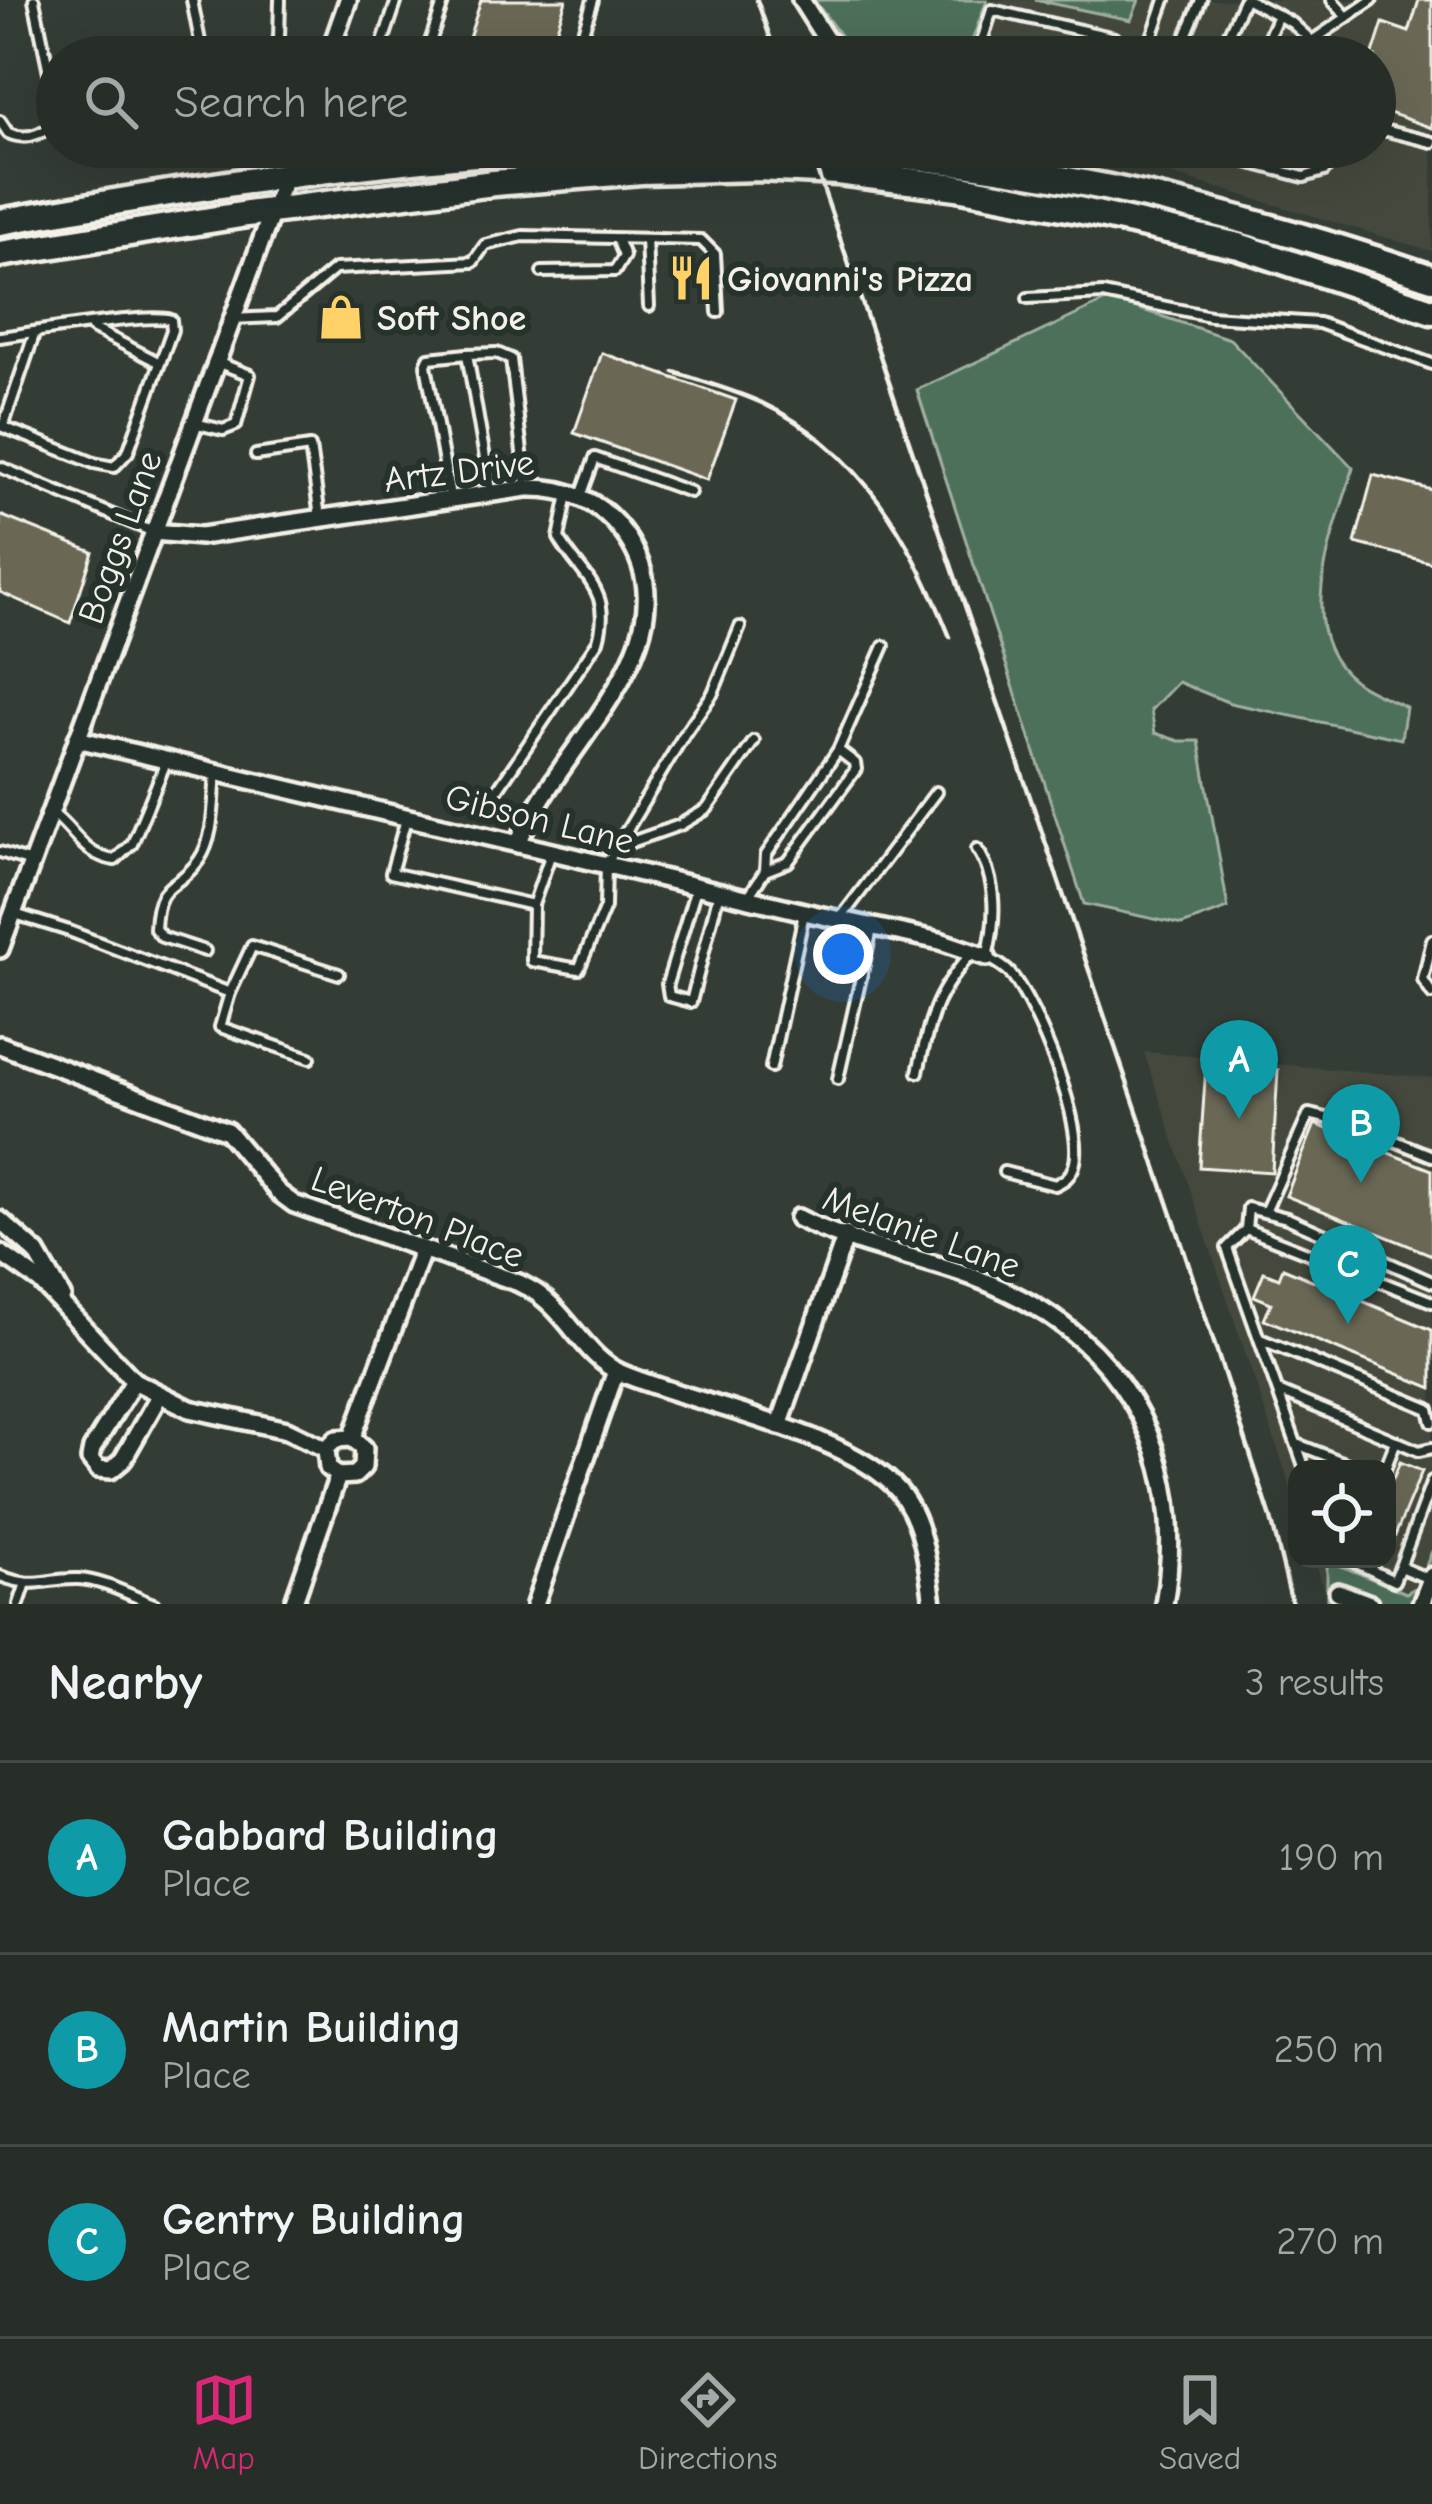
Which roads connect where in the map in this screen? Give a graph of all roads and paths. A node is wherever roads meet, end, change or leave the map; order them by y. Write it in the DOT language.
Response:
graph roads {
  1 [pos="34,0"];
  2 [pos="193,0"];
  3 [pos="280,0"];
  4 [pos="348,0"];
  5 [pos="397,0"];
  6 [pos="444,0"];
  7 [pos="592,0"];
  8 [pos="801,0"];
  9 [pos="1165,0"];
  10 [pos="1201,0"];
  11 [pos="1247,0"];
  12 [pos="1332,0"];
  13 [pos="1372,0"];
  14 [pos="1278,15"];
  15 [pos="1347,17"];
  16 [pos="41,36"];
  17 [pos="199,36"];
  18 [pos="279,36"];
  19 [pos="335,36"];
  20 [pos="385,36"];
  21 [pos="432,36"];
  22 [pos="581,36"];
  23 [pos="824,36"];
  24 [pos="984,36"];
  25 [pos="1105,36"];
  26 [pos="1152,36"];
  27 [pos="1186,36"];
  28 [pos="1229,36"];
  29 [pos="1269,36"];
  30 [pos="1305,36"];
  31 [pos="1319,36"];
  32 [pos="0,121"];
  33 [pos="1396,133"];
  34 [pos="36,135"];
  35 [pos="1432,142"];
  36 [pos="289,168"];
  37 [pos="364,168"];
  38 [pos="1005,168"];
  39 [pos="1270,168"];
  40 [pos="1326,168"];
  41 [pos="285,178"];
  42 [pos="271,211"];
  43 [pos="0,222"];
  44 [pos="617,239"];
  45 [pos="646,239"];
  46 [pos="0,254"];
  47 [pos="542,272"];
  48 [pos="1432,278"];
  49 [pos="1028,298"];
  50 [pos="649,307"];
  51 [pos="1432,311"];
  52 [pos="718,312"];
  53 [pos="230,319"];
  54 [pos="88,326"];
  55 [pos="35,332"];
  56 [pos="0,337"];
  57 [pos="466,354"];
  58 [pos="214,361"];
  59 [pos="160,363"];
  60 [pos="1432,364"];
  61 [pos="192,422"];
  62 [pos="1,429"];
  63 [pos="256,455"];
  64 [pos="0,467"];
  65 [pos="526,488"];
  66 [pos="690,492"];
  67 [pos="490,493"];
  68 [pos="574,495"];
  69 [pos="450,499"];
  70 [pos="320,518"];
  71 [pos="152,532"];
  72 [pos="740,627"];
  73 [pos="884,646"];
  74 [pos="77,739"];
  75 [pos="754,741"];
  76 [pos="838,750"];
  77 [pos="166,760"];
  78 [pos="216,773"];
  79 [pos="936,792"];
  80 [pos="493,796"];
  81 [pos="50,812"];
  82 [pos="407,817"];
  83 [pos="518,844"];
  84 [pos="616,848"];
  85 [pos="977,849"];
  86 [pos="0,852"];
  87 [pos="552,852"];
  88 [pos="32,862"];
  89 [pos="606,865"];
  90 [pos="765,872"];
  91 [pos="696,887"];
  92 [pos="719,892"];
  93 [pos="748,898"];
  94 [pos="532,904"];
  95 [pos="805,912"];
  96 [pos="13,914"];
  97 [pos="839,920"];
  98 [pos="872,927"];
  99 [pos="1432,940"];
  100 [pos="0,949"];
  101 [pos="205,951"];
  102 [pos="980,954"];
  103 [pos="338,974"];
  104 [pos="230,993"];
  105 [pos="1432,994"];
  106 [pos="0,1045"];
  107 [pos="310,1058"];
  108 [pos="771,1067"];
  109 [pos="918,1072"];
  110 [pos="838,1079"];
  111 [pos="1432,1156"];
  112 [pos="1004,1172"];
  113 [pos="1264,1212"];
  114 [pos="798,1218"];
  115 [pos="0,1220"];
  116 [pos="1246,1229"];
  117 [pos="847,1235"];
  118 [pos="423,1249"];
  119 [pos="0,1253"];
  120 [pos="1432,1282"];
  121 [pos="1432,1302"];
  122 [pos="68,1310"];
  123 [pos="1259,1339"];
  124 [pos="616,1371"];
  125 [pos="134,1381"];
  126 [pos="1278,1391"];
  127 [pos="159,1396"];
  128 [pos="1432,1422"];
  129 [pos="779,1426"];
  130 [pos="352,1438"];
  131 [pos="1396,1441"];
  132 [pos="1297,1444"];
  133 [pos="1432,1448"];
  134 [pos="326,1449"];
  135 [pos="1302,1460"];
  136 [pos="1337,1460"];
  137 [pos="1389,1460"];
  138 [pos="338,1476"];
  139 [pos="1432,1481"];
  140 [pos="1400,1567"];
  141 [pos="1366,1568"];
  142 [pos="0,1576"];
  143 [pos="1431,1578"];
  144 [pos="25,1586"];
  145 [pos="1338,1592"];
  146 [pos="19,1604"];
  147 [pos="154,1604"];
  148 [pos="293,1604"];
  149 [pos="535,1604"];
  150 [pos="933,1604"];
  151 [pos="1164,1604"];
  152 [pos="1370,1604"];
  153 [pos="1421,1604"];
  1 -- 16 [label="lane"];
  2 -- 17 [label="lane"];
  3 -- 18 [label="lane"];
  4 -- 19 [label="street"];
  5 -- 20 [label="lane"];
  6 -- 21 [label="lane"];
  7 -- 22 [label="lane"];
  8 -- 23 [label="street"];
  9 -- 26 [label="lane"];
  10 -- 27 [label="lane"];
  11 -- 14 [label="lane"];
  11 -- 28 [label="lane"];
  12 -- 15 [label="lane"];
  13 -- 15 [label="lane"];
  14 -- 29 [label="lane"];
  14 -- 30 [label="lane"];
  15 -- 31 [label="lane"];
  24 -- 25 [label="lane"];
  32 -- 34 [label="lane"];
  33 -- 35 [label="lane"];
  36 -- 41 [label="street, Boggs Lane"];
  37 -- 41 [label="main road"];
  38 -- 48 [label="main road"];
  39 -- 40 [label="lane"];
  41 -- 42 [label="street, Boggs Lane"];
  41 -- 43 [label="main road"];
  42 -- 46 [label="main road"];
  42 -- 51 [label="main road"];
  42 -- 53 [label="street, Boggs Lane"];
  44 -- 45 [label="lane"];
  44 -- 47 [label="lane"];
  44 -- 53 [label="lane"];
  45 -- 50 [label="lane"];
  45 -- 52 [label="lane"];
  49 -- 60 [label="lane"];
  53 -- 58 [label="street, Boggs Lane"];
  54 -- 55 [label="lane"];
  54 -- 59 [label="lane"];
  54 -- 59 [label="lane"];
  55 -- 56 [label="lane"];
  55 -- 62 [label="lane"];
  57 -- 65 [label="lane"];
  57 -- 67 [label="lane"];
  57 -- 69 [label="lane"];
  58 -- 61 [label="street, Boggs Lane"];
  58 -- 61 [label="lane"];
  59 -- 62 [label="lane"];
  61 -- 71 [label="street, Boggs Lane"];
  63 -- 70 [label="lane"];
  64 -- 71 [label="lane"];
  65 -- 67 [label="street, Artz Drive"];
  65 -- 68 [label="street, Artz Drive"];
  66 -- 68 [label="lane"];
  67 -- 69 [label="street, Artz Drive"];
  68 -- 80 [label="lane"];
  68 -- 83 [label="street, Artz Drive"];
  69 -- 70 [label="street, Artz Drive"];
  70 -- 71 [label="street, Artz Drive"];
  71 -- 74 [label="street, Boggs Lane"];
  72 -- 84 [label="lane"];
  73 -- 76 [label="lane"];
  74 -- 77 [label="street, Gibson Lane"];
  74 -- 81 [label="street, Boggs Lane"];
  75 -- 84 [label="lane"];
  76 -- 90 [label="lane"];
  76 -- 90 [label="lane"];
  77 -- 78 [label="street, Gibson Lane"];
  77 -- 81 [label="lane"];
  78 -- 82 [label="street, Gibson Lane"];
  78 -- 101 [label="lane"];
  79 -- 97 [label="lane"];
  81 -- 88 [label="street, Boggs Lane"];
  82 -- 83 [label="street, Gibson Lane"];
  82 -- 94 [label="lane"];
  83 -- 87 [label="street, Gibson Lane"];
  84 -- 89 [label="lane"];
  85 -- 102 [label="lane"];
  86 -- 88 [label="lane"];
  87 -- 89 [label="street, Gibson Lane"];
  87 -- 94 [label="lane"];
  88 -- 96 [label="street, Boggs Lane"];
  89 -- 91 [label="street, Gibson Lane"];
  89 -- 94 [label="lane"];
  90 -- 93 [label="lane"];
  91 -- 92 [label="street, Gibson Lane"];
  91 -- 92 [label="lane"];
  92 -- 93 [label="street, Gibson Lane"];
  93 -- 95 [label="street, Gibson Lane"];
  95 -- 97 [label="street, Gibson Lane"];
  95 -- 108 [label="lane"];
  96 -- 100 [label="street, Boggs Lane"];
  96 -- 104 [label="lane"];
  97 -- 98 [label="street, Gibson Lane"];
  98 -- 102 [label="street, Gibson Lane"];
  98 -- 110 [label="lane"];
  99 -- 105 [label="lane"];
  102 -- 109 [label="lane"];
  102 -- 112 [label="lane"];
  103 -- 104 [label="lane"];
  104 -- 107 [label="lane"];
  106 -- 118 [label="street, Leverton Place"];
  111 -- 113 [label="lane"];
  113 -- 116 [label="lane"];
  113 -- 120 [label="lane"];
  114 -- 117 [label="street, Melanie Lane"];
  115 -- 122 [label="street"];
  116 -- 121 [label="lane"];
  116 -- 123 [label="lane"];
  117 -- 129 [label="street"];
  117 -- 151 [label="street, Melanie Lane"];
  118 -- 124 [label="street, Leverton Place"];
  118 -- 130 [label="street"];
  119 -- 122 [label="street"];
  122 -- 125 [label="street"];
  123 -- 126 [label="lane"];
  123 -- 128 [label="lane"];
  124 -- 129 [label="street, Leverton Place"];
  124 -- 149 [label="street"];
  125 -- 127 [label="street"];
  125 -- 127 [label="street"];
  126 -- 131 [label="lane"];
  126 -- 132 [label="lane"];
  127 -- 134 [label="street"];
  129 -- 150 [label="street, Leverton Place"];
  130 -- 134 [label="street"];
  130 -- 138 [label="street"];
  131 -- 133 [label="lane"];
  131 -- 137 [label="lane"];
  132 -- 135 [label="lane"];
  132 -- 136 [label="lane"];
  134 -- 138 [label="street"];
  138 -- 148 [label="street"];
  139 -- 140 [label="lane"];
  140 -- 141 [label="lane"];
  140 -- 143 [label="lane"];
  142 -- 144 [label="lane"];
  143 -- 153 [label="street"];
  144 -- 146 [label="lane"];
  144 -- 147 [label="lane"];
  145 -- 152 [label="street"];
}
